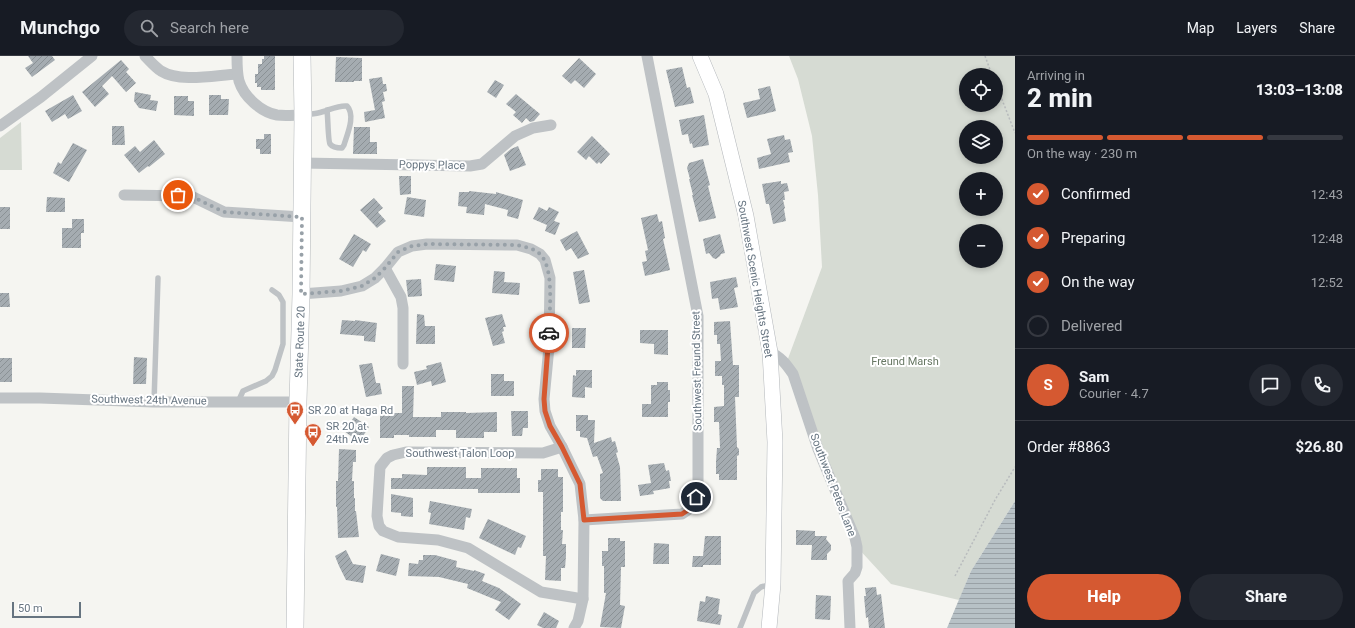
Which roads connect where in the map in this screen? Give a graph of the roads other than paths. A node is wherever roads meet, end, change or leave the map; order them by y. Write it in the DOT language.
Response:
graph roads {
  1 [pos="92,56"];
  2 [pos="146,56"];
  3 [pos="237,56"];
  4 [pos="302,56"];
  5 [pos="647,56"];
  6 [pos="700,56"];
  7 [pos="237,74"];
  8 [pos="327,110"];
  9 [pos="303,115"];
  10 [pos="551,125"];
  11 [pos="0,126"];
  12 [pos="302,163"];
  13 [pos="124,195"];
  14 [pos="302,217"];
  15 [pos="385,268"];
  16 [pos="158,278"];
  17 [pos="272,290"];
  18 [pos="301,294"];
  19 [pos="770,352"];
  20 [pos="403,364"];
  21 [pos="0,398"];
  22 [pos="154,402"];
  23 [pos="238,402"];
  24 [pos="298,402"];
  25 [pos="562,447"];
  26 [pos="584,520"];
  27 [pos="773,584"];
  28 [pos="583,599"];
  29 [pos="295,628"];
  30 [pos="574,628"];
  31 [pos="740,628"];
  32 [pos="769,628"];
  33 [pos="850,628"];
  1 -- 11 [label="street"];
  2 -- 7 [label="street"];
  3 -- 7 [label="street"];
  4 -- 9 [label="main road, State Route 20"];
  5 -- 26 [label="street, Southwest Freund Street"];
  6 -- 19 [label="street, Southwest Scenic Heights Street"];
  7 -- 9 [label="street"];
  8 -- 8 [label="lane"];
  8 -- 9 [label="lane"];
  9 -- 12 [label="main road, State Route 20"];
  10 -- 12 [label="street, Poppys Place"];
  12 -- 14 [label="main road, State Route 20"];
  13 -- 14 [label="street"];
  14 -- 18 [label="main road, State Route 20"];
  15 -- 18 [label="street"];
  15 -- 20 [label="street"];
  15 -- 25 [label="street"];
  16 -- 22 [label="lane"];
  17 -- 23 [label="lane"];
  18 -- 24 [label="main road, State Route 20"];
  19 -- 27 [label="street, Southwest Scenic Heights Street"];
  19 -- 33 [label="street, Southwest Petes Lane"];
  21 -- 22 [label="street, Southwest 24th Avenue"];
  22 -- 23 [label="street, Southwest 24th Avenue"];
  23 -- 24 [label="street, Southwest 24th Avenue"];
  24 -- 29 [label="main road, State Route 20"];
  25 -- 26 [label="street"];
  25 -- 28 [label="street, Southwest Talon Loop"];
  26 -- 28 [label="street"];
  27 -- 31 [label="lane"];
  27 -- 32 [label="street, Southwest Scenic Heights Street"];
  28 -- 30 [label="street"];
}
